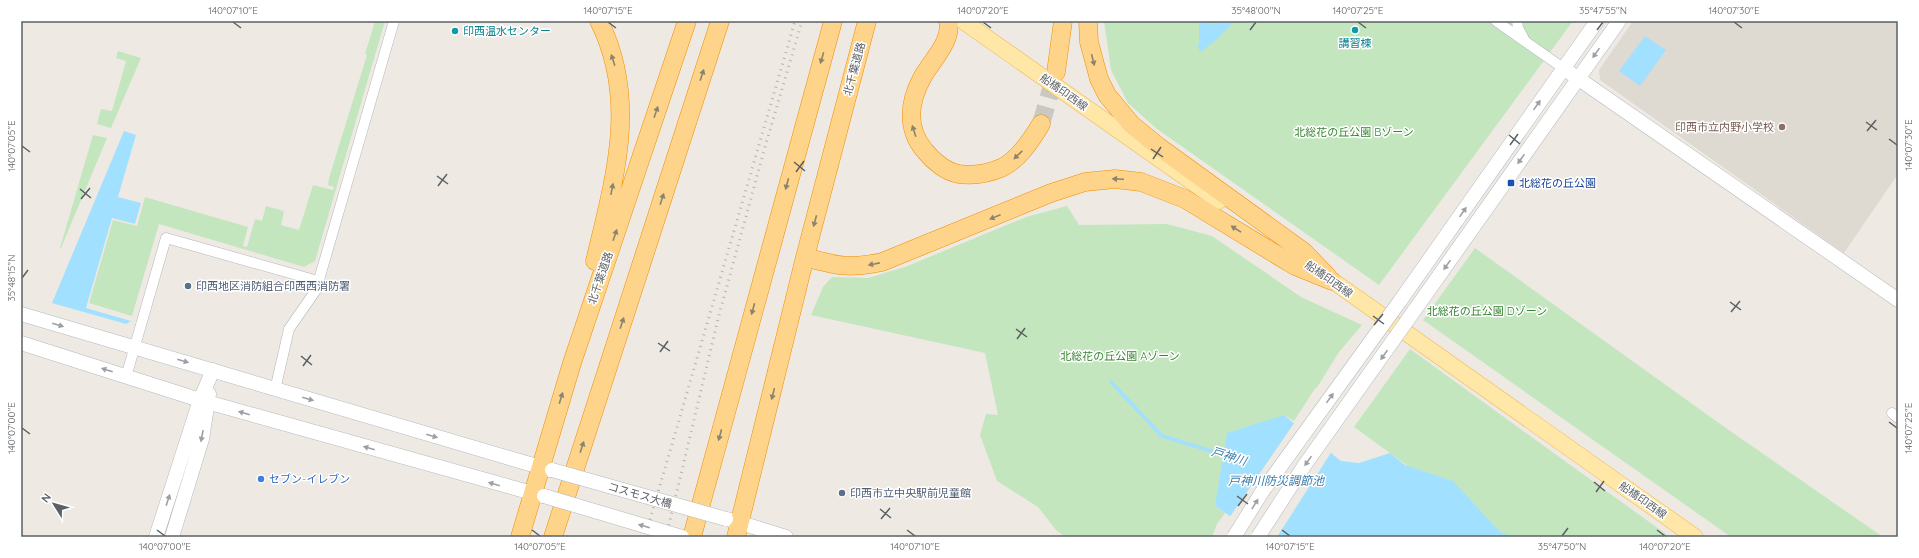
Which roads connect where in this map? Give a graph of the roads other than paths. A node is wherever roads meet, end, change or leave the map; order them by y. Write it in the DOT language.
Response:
graph roads {
  1 [pos="394,21"];
  2 [pos="599,21"];
  3 [pos="687,21"];
  4 [pos="720,21"];
  5 [pos="833,21"];
  6 [pos="867,21"];
  7 [pos="877,21"];
  8 [pos="948,21"];
  9 [pos="963,21"];
  10 [pos="1063,21"];
  11 [pos="1088,21"];
  12 [pos="1496,21"];
  13 [pos="1516,21"];
  14 [pos="1597,21"];
  15 [pos="1619,21"];
  16 [pos="1526,43"];
  17 [pos="1563,68"];
  18 [pos="1056,72"];
  19 [pos="1578,78"];
  20 [pos="1041,124"];
  21 [pos="832,162"];
  22 [pos="805,257"];
  23 [pos="318,281"];
  24 [pos="1332,281"];
  25 [pos="1898,300"];
  26 [pos="21,314"];
  27 [pos="21,343"];
  28 [pos="134,347"];
  29 [pos="572,363"];
  30 [pos="213,370"];
  31 [pos="126,376"];
  32 [pos="275,390"];
  33 [pos="204,401"];
  34 [pos="1898,412"];
  35 [pos="1898,418"];
  36 [pos="546,468"];
  37 [pos="538,495"];
  38 [pos="734,526"];
  39 [pos="156,537"];
  40 [pos="172,537"];
  41 [pos="520,537"];
  42 [pos="553,537"];
  43 [pos="682,537"];
  44 [pos="692,537"];
  45 [pos="786,537"];
  46 [pos="1234,537"];
  47 [pos="1258,537"];
  48 [pos="1695,537"];
  1 -- 23 [label="street"];
  29 -- 2 [label="highway, one-way"];
  29 -- 3 [label="highway, 北千葉道路, one-way"];
  42 -- 4 [label="highway, one-way"];
  5 -- 44 [label="highway, one-way"];
  6 -- 21 [label="highway, 北千葉道路"];
  7 -- 21 [label="highway"];
  20 -- 8 [label="highway, one-way"];
  9 -- 24 [label="main road, 船橋印西線"];
  10 -- 18 [label="highway"];
  11 -- 24 [label="highway, one-way"];
  12 -- 16 [label="street"];
  13 -- 16 [label="street"];
  14 -- 17 [label="street"];
  15 -- 19 [label="street, one-way"];
  16 -- 17 [label="street"];
  17 -- 19 [label="street"];
  46 -- 17 [label="street, one-way, bridge"];
  19 -- 25 [label="street"];
  19 -- 47 [label="street, one-way, bridge"];
  21 -- 22 [label="highway, 北千葉道路, one-way"];
  24 -- 22 [label="highway, one-way"];
  22 -- 38 [label="highway, 北千葉道路, one-way"];
  23 -- 28 [label="street"];
  23 -- 32 [label="street"];
  24 -- 48 [label="main road, 船橋印西線"];
  26 -- 28 [label="street, コスモス大橋, one-way"];
  31 -- 27 [label="street, one-way"];
  28 -- 30 [label="street, コスモス大橋, one-way"];
  28 -- 31 [label="street"];
  36 -- 29 [label="highway, 北千葉道路, one-way"];
  30 -- 32 [label="street, コスモス大橋"];
  30 -- 33 [label="street"];
  31 -- 33 [label="street"];
  32 -- 36 [label="street, コスモス大橋, one-way"];
  37 -- 33 [label="street, one-way"];
  39 -- 33 [label="street, one-way"];
  33 -- 40 [label="street, one-way"];
  34 -- 35 [label="street"];
  36 -- 37 [label="highway, 北千葉道路"];
  36 -- 38 [label="street, コスモス大橋, bridge"];
  37 -- 41 [label="highway, 北千葉道路"];
  43 -- 37 [label="street, one-way, bridge"];
  38 -- 45 [label="street, コスモス大橋"];
}
